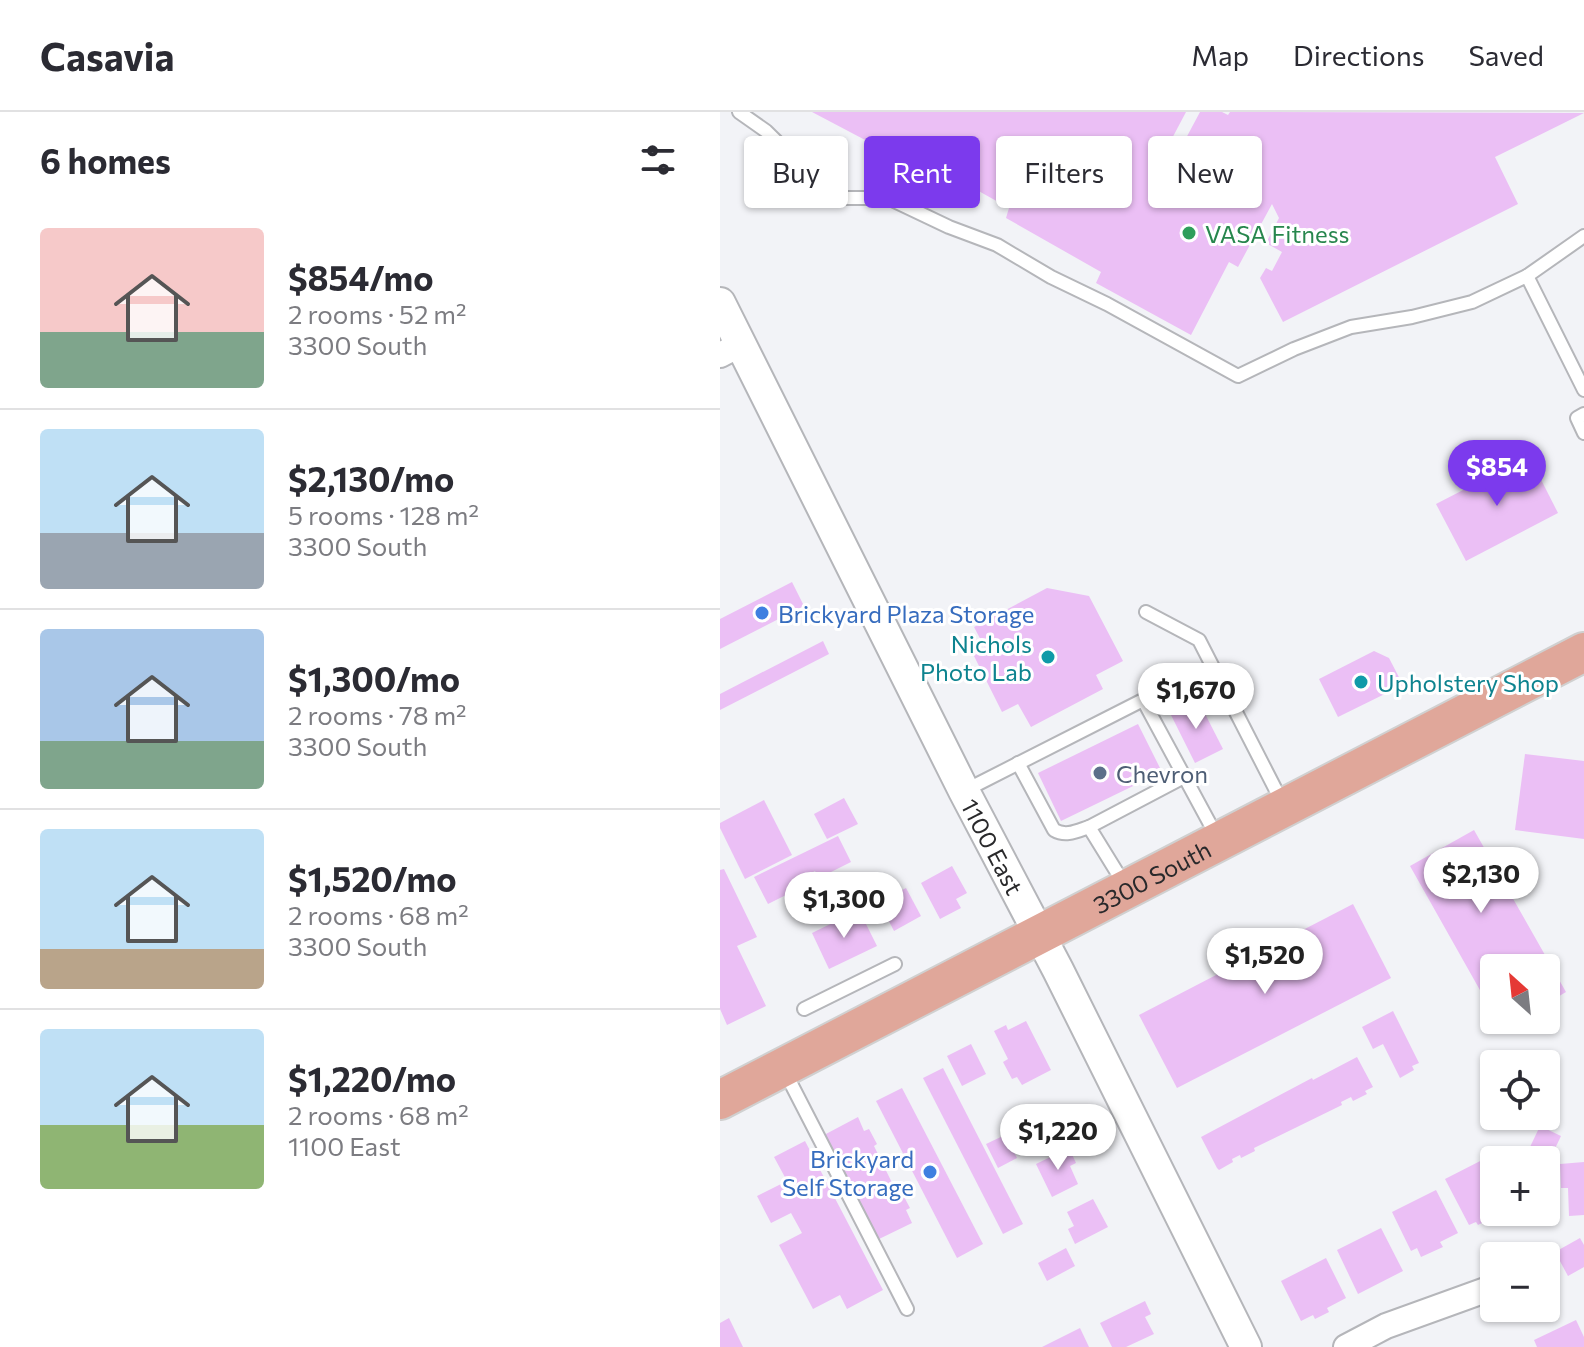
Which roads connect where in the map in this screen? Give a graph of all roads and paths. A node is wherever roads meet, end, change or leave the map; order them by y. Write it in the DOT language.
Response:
graph roads {
  1 [pos="739,112"];
  2 [pos="1584,236"];
  3 [pos="1527,276"];
  4 [pos="720,303"];
  5 [pos="731,349"];
  6 [pos="1584,390"];
  7 [pos="1584,414"];
  8 [pos="1584,433"];
  9 [pos="1146,612"];
  10 [pos="1584,652"];
  11 [pos="1018,763"];
  12 [pos="1184,777"];
  13 [pos="964,791"];
  14 [pos="1285,808"];
  15 [pos="1089,827"];
  16 [pos="1220,842"];
  17 [pos="1128,889"];
  18 [pos="1039,935"];
  19 [pos="895,964"];
  20 [pos="804,1009"];
  21 [pos="782,1068"];
  22 [pos="720,1100"];
  23 [pos="1480,1292"];
  24 [pos="907,1309"];
  25 [pos="1246,1347"];
  26 [pos="1346,1347"];
  1 -- 3 [label="lane"];
  2 -- 3 [label="lane"];
  3 -- 6 [label="lane"];
  4 -- 5 [label="street, 1100 East"];
  5 -- 13 [label="street, 1100 East"];
  7 -- 8 [label="lane"];
  9 -- 14 [label="lane"];
  10 -- 14 [label="main road, 3300 South"];
  11 -- 12 [label="lane"];
  11 -- 13 [label="lane"];
  11 -- 15 [label="lane"];
  12 -- 15 [label="lane"];
  12 -- 16 [label="lane"];
  13 -- 18 [label="street, 1100 East"];
  14 -- 16 [label="main road, 3300 South"];
  15 -- 17 [label="lane"];
  16 -- 17 [label="main road, 3300 South"];
  17 -- 18 [label="main road, 3300 South"];
  18 -- 21 [label="main road, 3300 South"];
  18 -- 25 [label="street, 1100 East"];
  19 -- 20 [label="lane"];
  21 -- 22 [label="main road, 3300 South"];
  21 -- 24 [label="lane"];
  23 -- 26 [label="street"];
}
